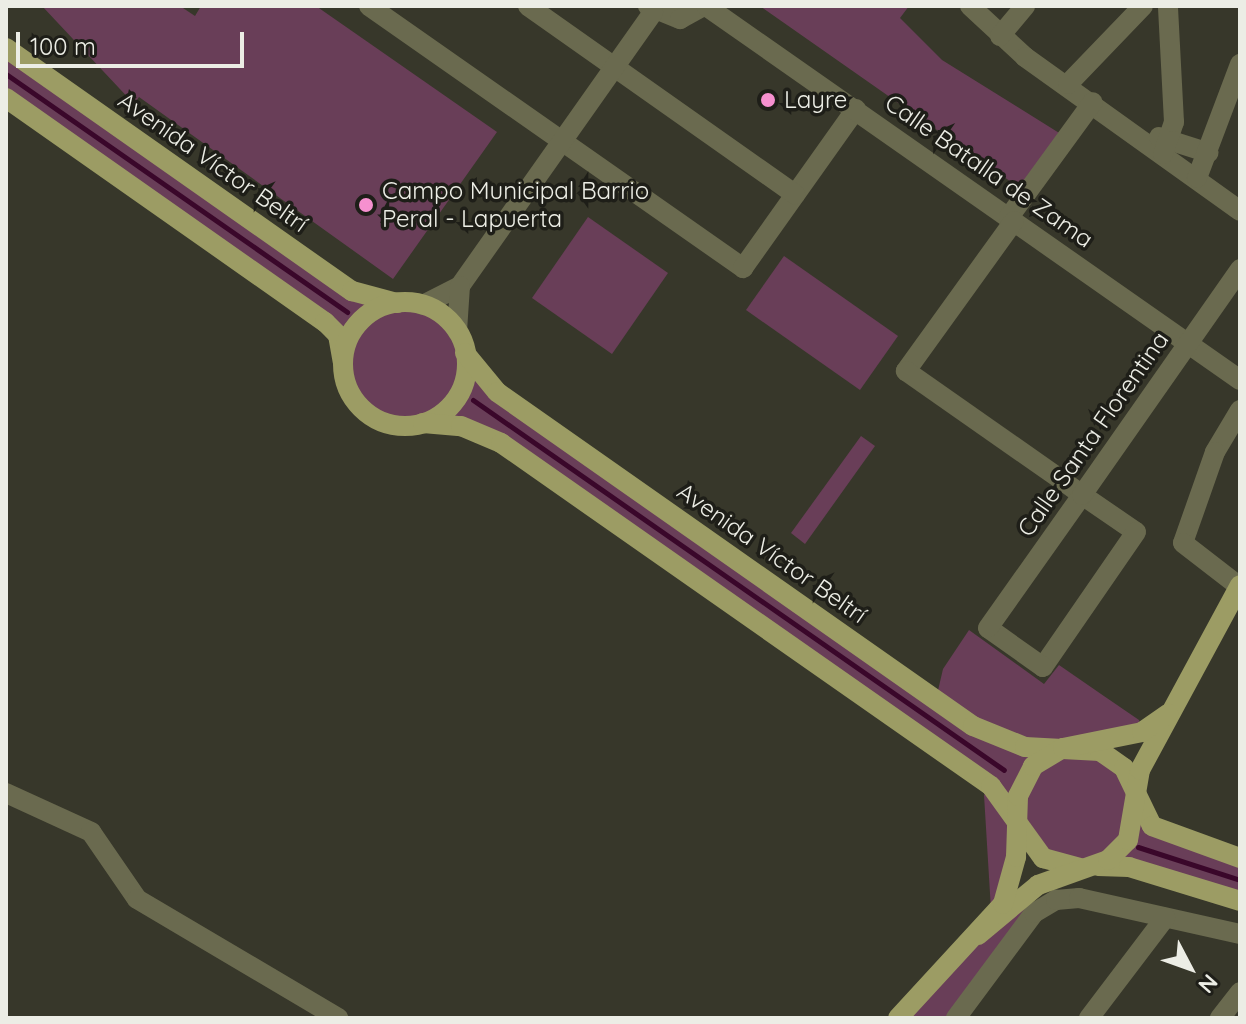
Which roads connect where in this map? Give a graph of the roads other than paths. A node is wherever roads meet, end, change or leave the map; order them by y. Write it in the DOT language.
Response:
graph roads {
  1 [pos="369,6"];
  2 [pos="528,6"];
  3 [pos="705,6"];
  4 [pos="970,6"];
  5 [pos="1025,6"];
  6 [pos="1143,6"];
  7 [pos="1168,6"];
  8 [pos="650,9"];
  9 [pos="1000,36"];
  10 [pos="6,48"];
  11 [pos="1240,64"];
  12 [pos="616,67"];
  13 [pos="1068,84"];
  14 [pos="6,98"];
  15 [pos="1093,102"];
  16 [pos="856,109"];
  17 [pos="564,142"];
  18 [pos="1166,147"];
  19 [pos="1209,153"];
  20 [pos="1197,178"];
  21 [pos="795,194"];
  22 [pos="1240,211"];
  23 [pos="1011,219"];
  24 [pos="1240,269"];
  25 [pos="460,286"];
  26 [pos="397,303"];
  27 [pos="423,305"];
  28 [pos="457,331"];
  29 [pos="1188,343"];
  30 [pos="465,353"];
  31 [pos="343,362"];
  32 [pos="1240,380"];
  33 [pos="1240,410"];
  34 [pos="423,423"];
  35 [pos="1082,495"];
  36 [pos="1240,586"];
  37 [pos="1177,705"];
  38 [pos="1072,747"];
  39 [pos="6,793"];
  40 [pos="1136,794"];
  41 [pos="1019,822"];
  42 [pos="1240,858"];
  43 [pos="1085,867"];
  44 [pos="1240,901"];
  45 [pos="1165,918"];
  46 [pos="1240,934"];
  47 [pos="978,935"];
  48 [pos="1240,992"];
  49 [pos="338,1018"];
  50 [pos="898,1018"];
  51 [pos="956,1018"];
  52 [pos="1089,1018"];
  53 [pos="1220,1018"];
  1 -- 17 [label="street"];
  2 -- 12 [label="street"];
  3 -- 8 [label="street"];
  3 -- 16 [label="street, Calle Batalla de Zama"];
  4 -- 9 [label="street"];
  5 -- 9 [label="street"];
  6 -- 13 [label="street"];
  7 -- 18 [label="street"];
  8 -- 12 [label="street"];
  9 -- 13 [label="street"];
  10 -- 26 [label="main road, Avenida Víctor Beltrí"];
  11 -- 19 [label="street"];
  12 -- 17 [label="street"];
  12 -- 21 [label="street"];
  13 -- 15 [label="street"];
  14 -- 31 [label="main road"];
  15 -- 18 [label="street"];
  15 -- 23 [label="street"];
  16 -- 21 [label="street"];
  16 -- 23 [label="street, Calle Batalla de Zama"];
  17 -- 21 [label="street"];
  17 -- 25 [label="street"];
  18 -- 19 [label="street"];
  18 -- 20 [label="street"];
  19 -- 20 [label="street"];
  20 -- 22 [label="street"];
  23 -- 29 [label="street, Calle Batalla de Zama"];
  23 -- 35 [label="street"];
  24 -- 29 [label="street, Calle Santa Florentina"];
  25 -- 27 [label="street"];
  25 -- 28 [label="street"];
  26 -- 27 [label="main road"];
  26 -- 31 [label="main road"];
  27 -- 28 [label="main road"];
  28 -- 30 [label="main road"];
  29 -- 32 [label="street, Calle Batalla de Zama"];
  29 -- 35 [label="street, Calle Santa Florentina"];
  30 -- 34 [label="main road"];
  30 -- 38 [label="main road, Avenida Víctor Beltrí"];
  31 -- 34 [label="main road"];
  33 -- 36 [label="street"];
  34 -- 41 [label="main road"];
  35 -- 35 [label="street, Calle Santa Florentina"];
  36 -- 37 [label="main road"];
  37 -- 38 [label="main road"];
  37 -- 40 [label="main road"];
  38 -- 40 [label="main road"];
  38 -- 41 [label="main road"];
  39 -- 49 [label="street"];
  40 -- 42 [label="main road"];
  40 -- 43 [label="main road"];
  41 -- 43 [label="main road"];
  41 -- 47 [label="main road"];
  43 -- 44 [label="main road"];
  43 -- 47 [label="main road"];
  45 -- 46 [label="street"];
  45 -- 51 [label="street"];
  45 -- 52 [label="street"];
  47 -- 50 [label="main road"];
  48 -- 53 [label="street"];
}
